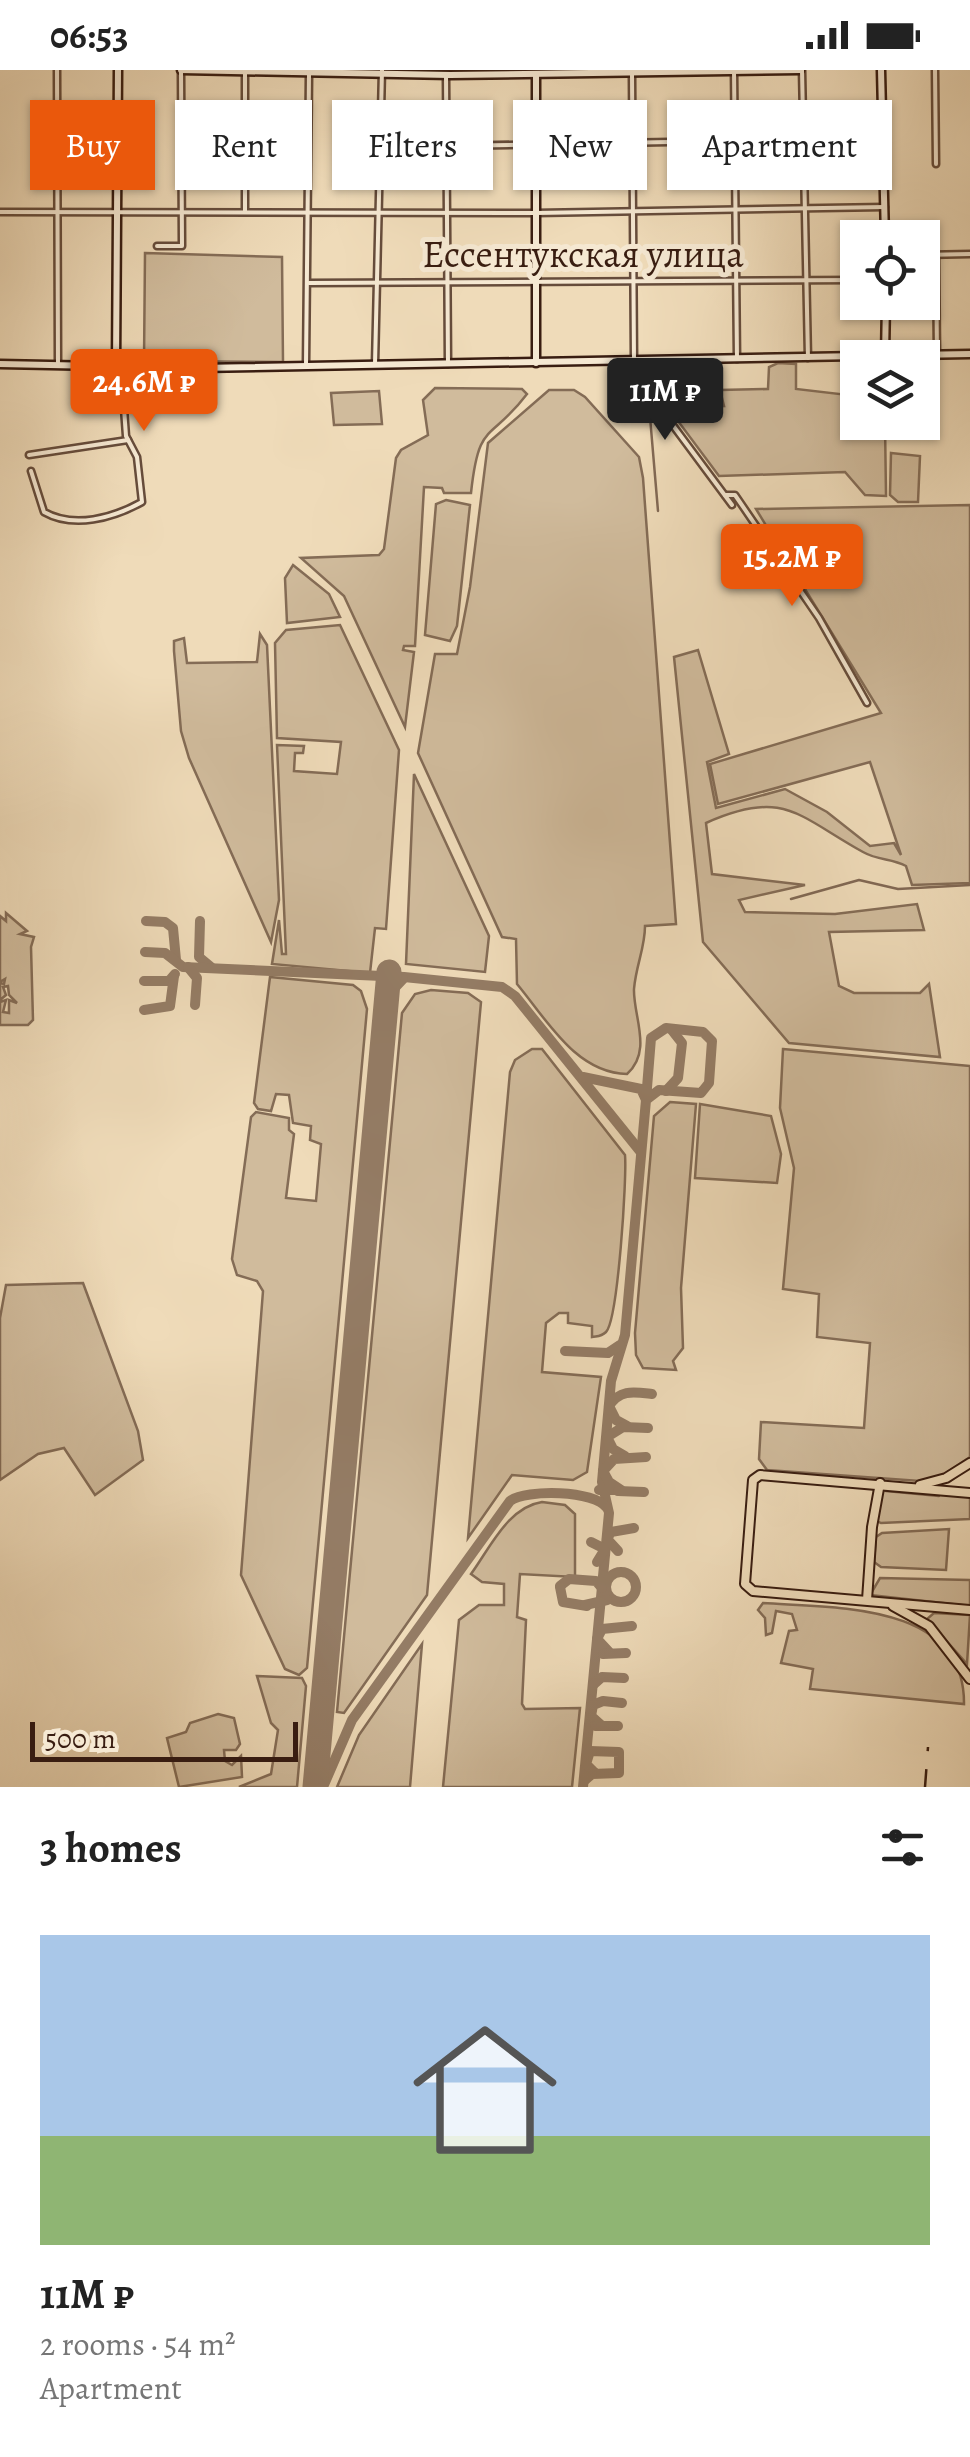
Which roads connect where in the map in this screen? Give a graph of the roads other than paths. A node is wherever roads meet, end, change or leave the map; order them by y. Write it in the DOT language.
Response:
graph roads {
  1 [pos="57,70"];
  2 [pos="118,70"];
  3 [pos="181,70"];
  4 [pos="801,70"];
  5 [pos="881,70"];
  6 [pos="935,70"];
  7 [pos="734,71"];
  8 [pos="245,72"];
  9 [pos="308,72"];
  10 [pos="382,72"];
  11 [pos="536,72"];
  12 [pos="632,72"];
  13 [pos="449,73"];
  14 [pos="449,100"];
  15 [pos="536,100"];
  16 [pos="632,100"];
  17 [pos="734,100"];
  18 [pos="802,100"];
  19 [pos="882,100"];
  20 [pos="936,164"];
  21 [pos="449,190"];
  22 [pos="536,190"];
  23 [pos="633,190"];
  24 [pos="735,190"];
  25 [pos="805,190"];
  26 [pos="885,190"];
  27 [pos="885,207"];
  28 [pos="805,209"];
  29 [pos="735,210"];
  30 [pos="633,211"];
  31 [pos="0,212"];
  32 [pos="57,212"];
  33 [pos="116,212"];
  34 [pos="182,212"];
  35 [pos="308,212"];
  36 [pos="378,212"];
  37 [pos="244,213"];
  38 [pos="536,213"];
  39 [pos="448,214"];
  40 [pos="885,220"];
  41 [pos="156,246"];
  42 [pos="970,254"];
  43 [pos="940,255"];
  44 [pos="377,281"];
  45 [pos="840,281"];
  46 [pos="632,282"];
  47 [pos="736,282"];
  48 [pos="806,282"];
  49 [pos="309,283"];
  50 [pos="448,284"];
  51 [pos="536,284"];
  52 [pos="940,354"];
  53 [pos="970,354"];
  54 [pos="840,357"];
  55 [pos="808,358"];
  56 [pos="737,359"];
  57 [pos="634,361"];
  58 [pos="536,363"];
  59 [pos="0,364"];
  60 [pos="374,364"];
  61 [pos="448,364"];
  62 [pos="58,365"];
  63 [pos="306,365"];
  64 [pos="119,366"];
  65 [pos="128,440"];
  66 [pos="29,455"];
  67 [pos="32,471"];
  68 [pos="725,495"];
  69 [pos="732,505"];
  70 [pos="867,703"];
  71 [pos="970,1463"];
  72 [pos="880,1483"];
  73 [pos="911,1486"];
  74 [pos="970,1493"];
  75 [pos="867,1600"];
  76 [pos="884,1602"];
  77 [pos="970,1610"];
  78 [pos="970,1679"];
  1 -- 32 [label="street"];
  2 -- 33 [label="street"];
  3 -- 8 [label="street"];
  3 -- 34 [label="street"];
  4 -- 7 [label="street"];
  4 -- 18 [label="street"];
  5 -- 19 [label="street"];
  6 -- 20 [label="street"];
  7 -- 12 [label="street"];
  7 -- 17 [label="street"];
  8 -- 9 [label="street"];
  8 -- 37 [label="street"];
  9 -- 10 [label="street"];
  9 -- 35 [label="street"];
  10 -- 13 [label="street"];
  10 -- 36 [label="street"];
  11 -- 12 [label="street"];
  11 -- 13 [label="street"];
  11 -- 15 [label="street"];
  12 -- 16 [label="street"];
  13 -- 14 [label="street"];
  21 -- 39 [label="street"];
  22 -- 38 [label="street"];
  23 -- 30 [label="street"];
  24 -- 29 [label="street"];
  25 -- 28 [label="street"];
  26 -- 27 [label="street"];
  27 -- 28 [label="street"];
  27 -- 40 [label="street"];
  28 -- 29 [label="street"];
  28 -- 48 [label="street"];
  29 -- 30 [label="street"];
  29 -- 47 [label="street"];
  30 -- 38 [label="street"];
  30 -- 46 [label="street"];
  31 -- 32 [label="street"];
  32 -- 33 [label="street"];
  32 -- 62 [label="street"];
  33 -- 34 [label="street"];
  33 -- 64 [label="street"];
  34 -- 37 [label="street"];
  34 -- 41 [label="street"];
  35 -- 36 [label="street"];
  35 -- 37 [label="street"];
  35 -- 49 [label="street"];
  36 -- 39 [label="street"];
  36 -- 44 [label="street"];
  38 -- 39 [label="street"];
  38 -- 51 [label="street"];
  39 -- 50 [label="street"];
  42 -- 43 [label="street"];
  44 -- 49 [label="street, Ессентукская улица"];
  44 -- 50 [label="street, Ессентукская улица"];
  44 -- 60 [label="street"];
  45 -- 48 [label="street, Ессентукская улица"];
  46 -- 47 [label="street, Ессентукская улица"];
  46 -- 51 [label="street, Ессентукская улица"];
  46 -- 57 [label="street"];
  47 -- 48 [label="street, Ессентукская улица"];
  47 -- 56 [label="street"];
  48 -- 55 [label="street"];
  49 -- 63 [label="street"];
  50 -- 51 [label="street, Ессентукская улица"];
  50 -- 61 [label="street"];
  51 -- 58 [label="street"];
  52 -- 53 [label="street"];
  54 -- 55 [label="street"];
  55 -- 56 [label="street"];
  56 -- 57 [label="street"];
  57 -- 58 [label="street"];
  57 -- 68 [label="street"];
  58 -- 61 [label="street"];
  59 -- 62 [label="street"];
  60 -- 61 [label="street"];
  60 -- 63 [label="street"];
  62 -- 64 [label="street"];
  63 -- 64 [label="street"];
  64 -- 65 [label="street"];
  65 -- 66 [label="street"];
  65 -- 67 [label="street"];
  68 -- 69 [label="street"];
  68 -- 70 [label="street"];
  71 -- 73 [label="main road"];
  72 -- 73 [label="main road"];
  72 -- 75 [label="main road"];
  72 -- 75 [label="main road"];
  73 -- 74 [label="main road"];
  75 -- 76 [label="main road"];
  76 -- 77 [label="main road"];
  76 -- 78 [label="main road"];
}
